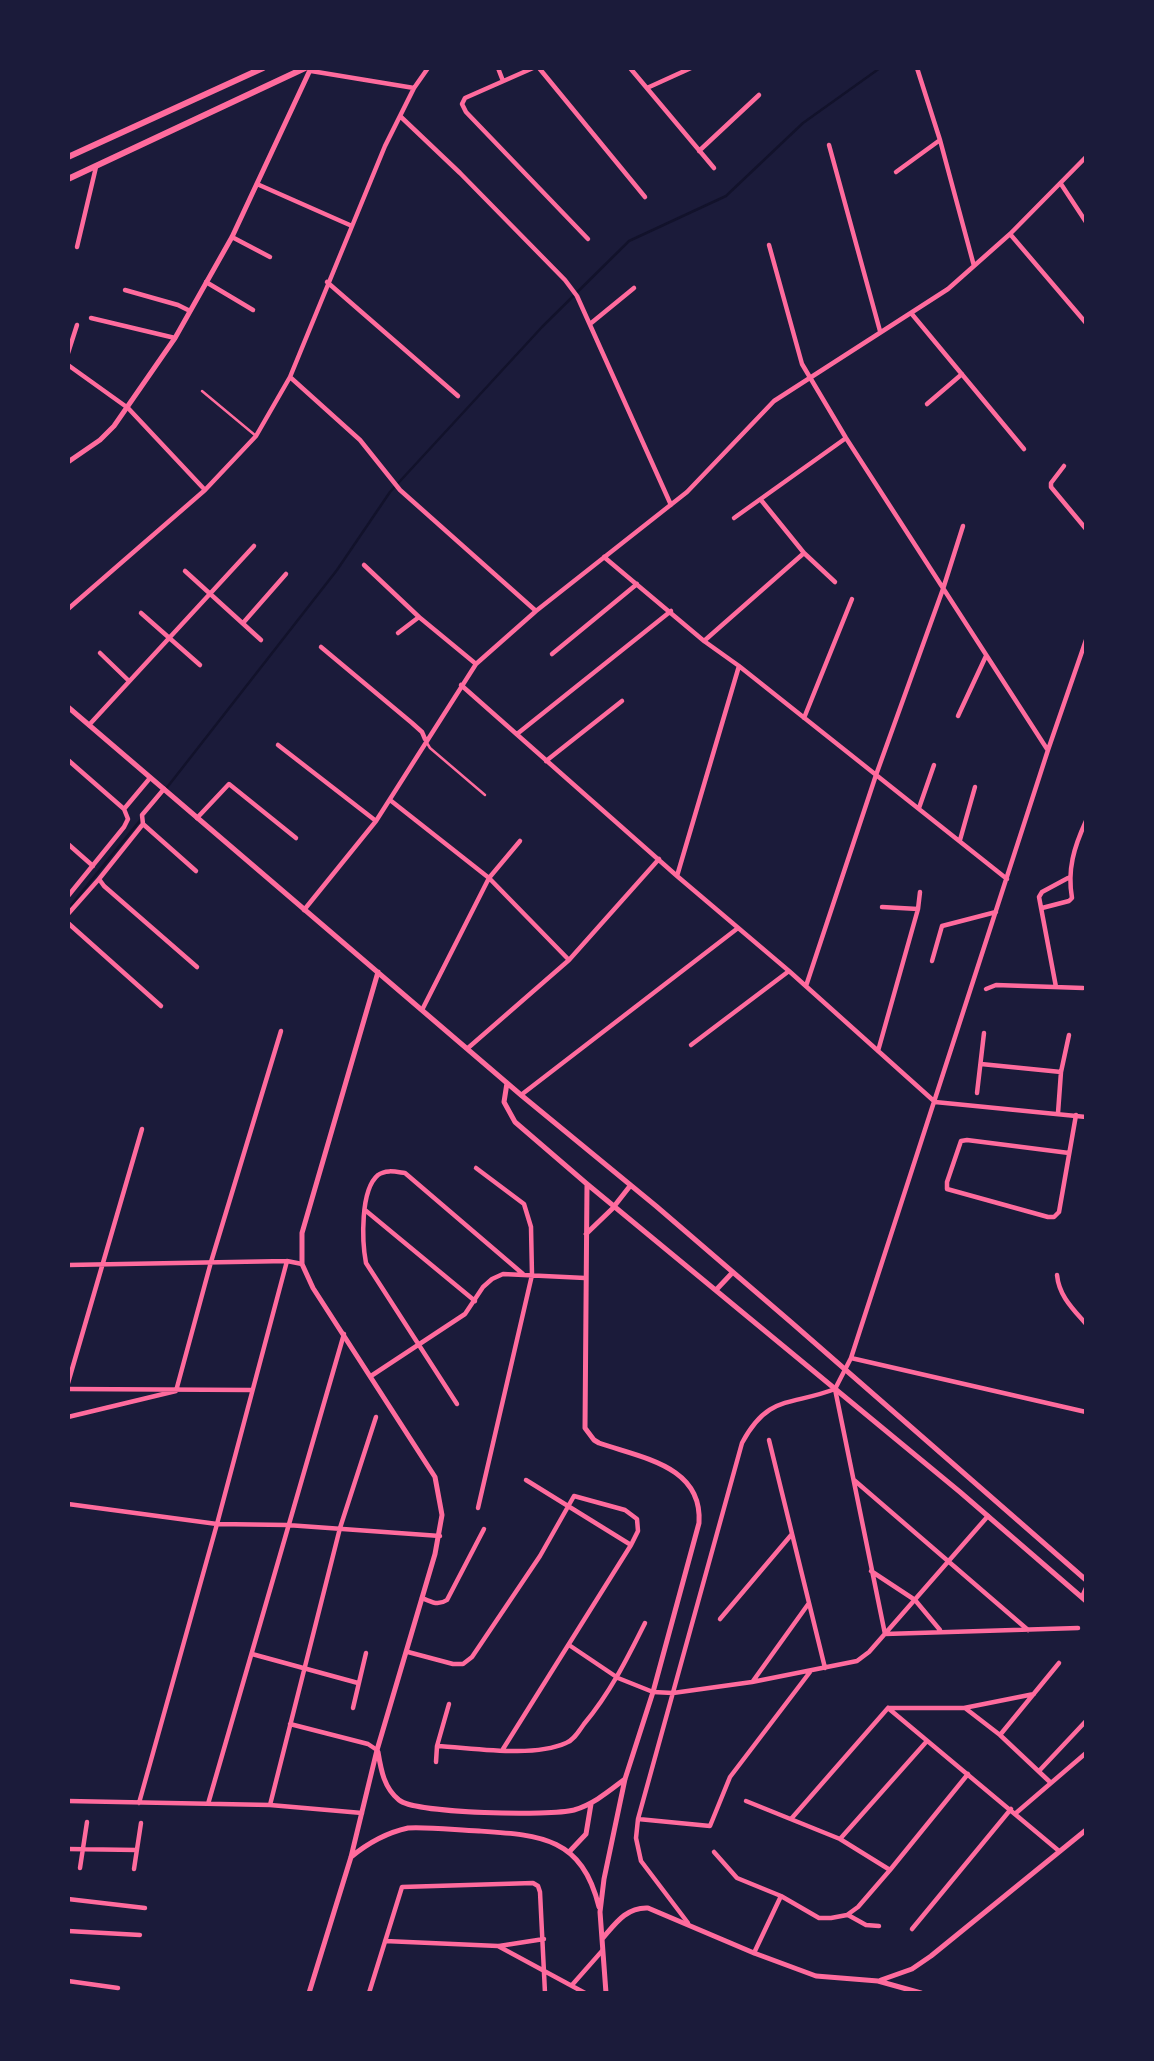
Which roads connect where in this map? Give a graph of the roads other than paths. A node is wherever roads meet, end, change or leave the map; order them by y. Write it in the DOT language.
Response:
graph roads {
  1 [pos="263,68"];
  2 [pos="428,68"];
  3 [pos="498,68"];
  4 [pos="533,68"];
  5 [pos="539,68"];
  6 [pos="631,68"];
  7 [pos="691,68"];
  8 [pos="917,68"];
  9 [pos="309,69"];
  10 [pos="503,81"];
  11 [pos="414,88"];
  12 [pos="647,88"];
  13 [pos="759,95"];
  14 [pos="399,116"];
  15 [pos="940,140"];
  16 [pos="829,145"];
  17 [pos="699,151"];
  18 [pos="1086,157"];
  19 [pos="68,158"];
  20 [pos="96,166"];
  21 [pos="714,168"];
  22 [pos="896,172"];
  23 [pos="68,179"];
  24 [pos="257,184"];
  25 [pos="1061,184"];
  26 [pos="645,197"];
  27 [pos="1086,222"];
  28 [pos="352,226"];
  29 [pos="1010,234"];
  30 [pos="232,237"];
  31 [pos="588,239"];
  32 [pos="769,244"];
  33 [pos="77,247"];
  34 [pos="270,257"];
  35 [pos="974,266"];
  36 [pos="206,282"];
  37 [pos="327,282"];
  38 [pos="634,288"];
  39 [pos="125,290"];
  40 [pos="253,310"];
  41 [pos="190,311"];
  42 [pos="911,313"];
  43 [pos="91,318"];
  44 [pos="590,324"];
  45 [pos="1086,324"];
  46 [pos="77,325"];
  47 [pos="880,331"];
  48 [pos="174,338"];
  49 [pos="68,353"];
  50 [pos="68,365"];
  51 [pos="962,374"];
  52 [pos="810,376"];
  53 [pos="290,377"];
  54 [pos="202,391"];
  55 [pos="458,396"];
  56 [pos="927,404"];
  57 [pos="128,408"];
  58 [pos="256,436"];
  59 [pos="846,438"];
  60 [pos="1024,449"];
  61 [pos="68,462"];
  62 [pos="1064,466"];
  63 [pos="205,490"];
  64 [pos="761,500"];
  65 [pos="671,505"];
  66 [pos="734,518"];
  67 [pos="963,526"];
  68 [pos="1086,529"];
  69 [pos="254,545"];
  70 [pos="804,553"];
  71 [pos="604,557"];
  72 [pos="365,565"];
  73 [pos="184,571"];
  74 [pos="286,574"];
  75 [pos="835,582"];
  76 [pos="637,584"];
  77 [pos="943,589"];
  78 [pos="210,594"];
  79 [pos="852,600"];
  80 [pos="68,609"];
  81 [pos="536,611"];
  82 [pos="671,611"];
  83 [pos="141,613"];
  84 [pos="419,617"];
  85 [pos="243,623"];
  86 [pos="398,634"];
  87 [pos="169,638"];
  88 [pos="261,640"];
  89 [pos="1086,640"];
  90 [pos="704,641"];
  91 [pos="321,647"];
  92 [pos="100,653"];
  93 [pos="552,654"];
  94 [pos="987,656"];
  95 [pos="476,664"];
  96 [pos="200,665"];
  97 [pos="739,666"];
  98 [pos="129,681"];
  99 [pos="461,685"];
  100 [pos="622,701"];
  101 [pos="68,707"];
  102 [pos="958,716"];
  103 [pos="804,718"];
  104 [pos="89,725"];
  105 [pos="517,734"];
  106 [pos="426,740"];
  107 [pos="278,745"];
  108 [pos="1048,750"];
  109 [pos="68,760"];
  110 [pos="546,761"];
  111 [pos="934,765"];
  112 [pos="876,775"];
  113 [pos="150,778"];
  114 [pos="975,787"];
  115 [pos="164,789"];
  116 [pos="485,795"];
  117 [pos="390,800"];
  118 [pos="919,808"];
  119 [pos="124,809"];
  120 [pos="197,818"];
  121 [pos="376,821"];
  122 [pos="1086,821"];
  123 [pos="143,824"];
  124 [pos="296,838"];
  125 [pos="960,839"];
  126 [pos="520,841"];
  127 [pos="68,844"];
  128 [pos="659,859"];
  129 [pos="93,866"];
  130 [pos="196,871"];
  131 [pos="677,876"];
  132 [pos="489,878"];
  133 [pos="1068,878"];
  134 [pos="99,879"];
  135 [pos="1007,879"];
  136 [pos="920,892"];
  137 [pos="68,896"];
  138 [pos="882,907"];
  139 [pos="1042,908"];
  140 [pos="918,909"];
  141 [pos="304,910"];
  142 [pos="996,912"];
  143 [pos="68,914"];
  144 [pos="68,923"];
  145 [pos="738,928"];
  146 [pos="569,960"];
  147 [pos="932,961"];
  148 [pos="197,967"];
  149 [pos="789,971"];
  150 [pos="378,972"];
  151 [pos="806,986"];
  152 [pos="1056,987"];
  153 [pos="1083,988"];
  154 [pos="986,989"];
  155 [pos="161,1006"];
  156 [pos="422,1010"];
  157 [pos="281,1031"];
  158 [pos="984,1033"];
  159 [pos="1069,1035"];
  160 [pos="691,1045"];
  161 [pos="468,1048"];
  162 [pos="877,1051"];
  163 [pos="981,1064"];
  164 [pos="1061,1072"];
  165 [pos="507,1083"];
  166 [pos="977,1093"];
  167 [pos="521,1095"];
  168 [pos="935,1102"];
  169 [pos="1058,1113"];
  170 [pos="1076,1115"];
  171 [pos="1086,1117"];
  172 [pos="142,1129"];
  173 [pos="1069,1153"];
  174 [pos="476,1168"];
  175 [pos="587,1184"];
  176 [pos="631,1185"];
  177 [pos="614,1206"];
  178 [pos="365,1210"];
  179 [pos="586,1234"];
  180 [pos="287,1261"];
  181 [pos="211,1262"];
  182 [pos="103,1264"];
  183 [pos="302,1264"];
  184 [pos="68,1265"];
  185 [pos="733,1272"];
  186 [pos="523,1274"];
  187 [pos="532,1275"];
  188 [pos="1057,1275"];
  189 [pos="585,1278"];
  190 [pos="716,1290"];
  191 [pos="475,1301"];
  192 [pos="1086,1324"];
  193 [pos="344,1333"];
  194 [pos="418,1343"];
  195 [pos="851,1358"];
  196 [pos="845,1369"];
  197 [pos="371,1376"];
  198 [pos="68,1383"];
  199 [pos="68,1389"];
  200 [pos="835,1389"];
  201 [pos="251,1390"];
  202 [pos="176,1391"];
  203 [pos="457,1404"];
  204 [pos="1086,1412"];
  205 [pos="68,1417"];
  206 [pos="376,1417"];
  207 [pos="769,1440"];
  208 [pos="852,1479"];
  209 [pos="526,1480"];
  210 [pos="68,1504"];
  211 [pos="569,1507"];
  212 [pos="478,1508"];
  213 [pos="988,1516"];
  214 [pos="217,1524"];
  215 [pos="287,1525"];
  216 [pos="340,1528"];
  217 [pos="484,1529"];
  218 [pos="792,1534"];
  219 [pos="440,1536"];
  220 [pos="631,1545"];
  221 [pos="949,1561"];
  222 [pos="871,1571"];
  223 [pos="1086,1580"];
  224 [pos="1086,1588"];
  225 [pos="422,1598"];
  226 [pos="1084,1599"];
  227 [pos="915,1601"];
  228 [pos="809,1602"];
  229 [pos="720,1619"];
  230 [pos="645,1623"];
  231 [pos="1078,1628"];
  232 [pos="1028,1630"];
  233 [pos="940,1631"];
  234 [pos="885,1634"];
  235 [pos="569,1645"];
  236 [pos="408,1652"];
  237 [pos="366,1653"];
  238 [pos="252,1654"];
  239 [pos="1059,1663"];
  240 [pos="825,1668"];
  241 [pos="304,1669"];
  242 [pos="811,1671"];
  243 [pos="618,1678"];
  244 [pos="752,1682"];
  245 [pos="359,1683"];
  246 [pos="653,1692"];
  247 [pos="673,1693"];
  248 [pos="1034,1694"];
  249 [pos="449,1704"];
  250 [pos="353,1708"];
  251 [pos="888,1708"];
  252 [pos="964,1708"];
  253 [pos="1086,1721"];
  254 [pos="290,1724"];
  255 [pos="1000,1735"];
  256 [pos="927,1741"];
  257 [pos="438,1746"];
  258 [pos="503,1749"];
  259 [pos="377,1750"];
  260 [pos="1086,1754"];
  261 [pos="436,1762"];
  262 [pos="1039,1772"];
  263 [pos="968,1774"];
  264 [pos="625,1779"];
  265 [pos="1051,1783"];
  266 [pos="68,1801"];
  267 [pos="746,1801"];
  268 [pos="139,1802"];
  269 [pos="208,1804"];
  270 [pos="591,1804"];
  271 [pos="270,1805"];
  272 [pos="1013,1811"];
  273 [pos="362,1813"];
  274 [pos="638,1819"];
  275 [pos="791,1819"];
  276 [pos="87,1822"];
  277 [pos="141,1823"];
  278 [pos="1086,1830"];
  279 [pos="840,1839"];
  280 [pos="68,1849"];
  281 [pos="83,1849"];
  282 [pos="137,1850"];
  283 [pos="1059,1851"];
  284 [pos="569,1852"];
  285 [pos="714,1852"];
  286 [pos="351,1857"];
  287 [pos="80,1868"];
  288 [pos="134,1869"];
  289 [pos="890,1870"];
  290 [pos="780,1896"];
  291 [pos="68,1899"];
  292 [pos="145,1908"];
  293 [pos="600,1912"];
  294 [pos="847,1915"];
  295 [pos="688,1923"];
  296 [pos="879,1926"];
  297 [pos="912,1929"];
  298 [pos="68,1931"];
  299 [pos="140,1934"];
  300 [pos="544,1939"];
  301 [pos="602,1940"];
  302 [pos="385,1941"];
  303 [pos="498,1946"];
  304 [pos="601,1951"];
  305 [pos="754,1953"];
  306 [pos="543,1968"];
  307 [pos="68,1981"];
  308 [pos="878,1981"];
  309 [pos="572,1985"];
  310 [pos="118,1987"];
  311 [pos="309,1993"];
  312 [pos="369,1993"];
  313 [pos="545,1993"];
  314 [pos="585,1993"];
  315 [pos="606,1993"];
  316 [pos="921,1993"];
  1 -- 19 [label="main road"];
  2 -- 11 [label="street"];
  3 -- 10 [label="street"];
  4 -- 10 [label="street"];
  5 -- 26 [label="street"];
  6 -- 12 [label="street"];
  7 -- 12 [label="street"];
  8 -- 15 [label="street"];
  9 -- 11 [label="street"];
  9 -- 20 [label="main road"];
  9 -- 24 [label="street"];
  10 -- 31 [label="street"];
  11 -- 14 [label="street"];
  12 -- 17 [label="street"];
  13 -- 17 [label="street"];
  14 -- 28 [label="street"];
  14 -- 44 [label="street"];
  15 -- 22 [label="street"];
  15 -- 35 [label="street"];
  16 -- 47 [label="street"];
  17 -- 21 [label="street"];
  18 -- 25 [label="street"];
  20 -- 23 [label="main road"];
  20 -- 33 [label="street"];
  24 -- 28 [label="street"];
  24 -- 30 [label="street"];
  25 -- 27 [label="street"];
  25 -- 29 [label="street"];
  28 -- 37 [label="street"];
  29 -- 35 [label="street"];
  29 -- 45 [label="street"];
  30 -- 34 [label="street"];
  30 -- 36 [label="street"];
  32 -- 52 [label="street"];
  35 -- 42 [label="street"];
  36 -- 40 [label="street"];
  36 -- 41 [label="street"];
  37 -- 53 [label="street"];
  37 -- 55 [label="street"];
  38 -- 44 [label="street"];
  39 -- 41 [label="street"];
  41 -- 48 [label="street"];
  42 -- 47 [label="street"];
  42 -- 51 [label="street"];
  43 -- 48 [label="street"];
  44 -- 65 [label="street"];
  46 -- 49 [label="street"];
  47 -- 52 [label="street"];
  48 -- 57 [label="street"];
  50 -- 57 [label="street"];
  51 -- 56 [label="street"];
  51 -- 60 [label="street"];
  52 -- 59 [label="street"];
  52 -- 65 [label="street"];
  53 -- 58 [label="street"];
  53 -- 81 [label="street"];
  54 -- 58 [label="lane"];
  57 -- 61 [label="street"];
  57 -- 63 [label="street"];
  58 -- 63 [label="street"];
  59 -- 64 [label="street"];
  59 -- 77 [label="street"];
  62 -- 68 [label="street"];
  63 -- 80 [label="street"];
  64 -- 66 [label="street"];
  64 -- 70 [label="street"];
  65 -- 71 [label="street"];
  67 -- 77 [label="street"];
  69 -- 78 [label="street"];
  70 -- 75 [label="street"];
  70 -- 90 [label="street"];
  71 -- 76 [label="street"];
  71 -- 81 [label="street"];
  72 -- 84 [label="street"];
  73 -- 78 [label="street"];
  74 -- 85 [label="street"];
  76 -- 82 [label="street"];
  76 -- 93 [label="street"];
  77 -- 94 [label="street"];
  77 -- 112 [label="street"];
  78 -- 85 [label="street"];
  78 -- 87 [label="street"];
  79 -- 103 [label="street"];
  81 -- 95 [label="street"];
  82 -- 90 [label="street"];
  82 -- 105 [label="street"];
  83 -- 87 [label="street"];
  84 -- 86 [label="street"];
  84 -- 95 [label="street"];
  85 -- 88 [label="street"];
  87 -- 96 [label="street"];
  87 -- 98 [label="street"];
  89 -- 108 [label="street"];
  90 -- 97 [label="street"];
  91 -- 106 [label="street"];
  92 -- 98 [label="street"];
  94 -- 102 [label="street"];
  94 -- 108 [label="street"];
  95 -- 99 [label="street"];
  97 -- 103 [label="street"];
  97 -- 131 [label="street"];
  98 -- 104 [label="street"];
  99 -- 105 [label="street"];
  99 -- 106 [label="street"];
  100 -- 110 [label="street"];
  101 -- 104 [label="street"];
  103 -- 112 [label="street"];
  104 -- 113 [label="street"];
  105 -- 110 [label="street"];
  106 -- 116 [label="lane"];
  106 -- 117 [label="street"];
  107 -- 121 [label="street"];
  108 -- 135 [label="street"];
  109 -- 119 [label="street"];
  110 -- 128 [label="street"];
  111 -- 118 [label="street"];
  112 -- 118 [label="street"];
  112 -- 151 [label="street"];
  113 -- 115 [label="street"];
  113 -- 119 [label="street"];
  114 -- 125 [label="street"];
  115 -- 120 [label="street"];
  115 -- 123 [label="street"];
  117 -- 121 [label="street"];
  117 -- 132 [label="street"];
  118 -- 125 [label="street"];
  119 -- 129 [label="street"];
  120 -- 124 [label="street"];
  120 -- 141 [label="street"];
  121 -- 141 [label="street"];
  122 -- 133 [label="street"];
  123 -- 130 [label="street"];
  123 -- 134 [label="street"];
  125 -- 135 [label="street"];
  126 -- 132 [label="street"];
  127 -- 129 [label="street"];
  128 -- 131 [label="street"];
  128 -- 146 [label="street"];
  129 -- 137 [label="street"];
  131 -- 145 [label="street"];
  132 -- 146 [label="street"];
  132 -- 156 [label="street"];
  133 -- 139 [label="street"];
  133 -- 139 [label="street"];
  134 -- 143 [label="street"];
  134 -- 148 [label="street"];
  135 -- 142 [label="street"];
  136 -- 140 [label="street"];
  138 -- 140 [label="street"];
  139 -- 152 [label="street"];
  140 -- 162 [label="street"];
  141 -- 150 [label="street"];
  142 -- 147 [label="street"];
  142 -- 168 [label="street"];
  144 -- 155 [label="street"];
  145 -- 149 [label="street"];
  145 -- 167 [label="street"];
  146 -- 161 [label="street"];
  149 -- 151 [label="street"];
  149 -- 160 [label="street"];
  150 -- 156 [label="street"];
  150 -- 183 [label="street"];
  151 -- 162 [label="street"];
  152 -- 153 [label="street"];
  152 -- 154 [label="street"];
  156 -- 161 [label="street"];
  157 -- 181 [label="street"];
  158 -- 163 [label="street"];
  159 -- 164 [label="street"];
  161 -- 165 [label="street"];
  162 -- 168 [label="street"];
  163 -- 164 [label="street"];
  163 -- 166 [label="street"];
  164 -- 169 [label="street"];
  165 -- 167 [label="street"];
  165 -- 175 [label="street"];
  167 -- 176 [label="street"];
  168 -- 169 [label="street"];
  168 -- 195 [label="street"];
  169 -- 170 [label="street"];
  170 -- 171 [label="street"];
  170 -- 173 [label="street"];
  172 -- 182 [label="street"];
  173 -- 173 [label="street"];
  174 -- 187 [label="street"];
  175 -- 177 [label="street"];
  175 -- 179 [label="street"];
  176 -- 177 [label="street"];
  176 -- 185 [label="street"];
  177 -- 179 [label="street"];
  177 -- 190 [label="street"];
  178 -- 186 [label="street"];
  178 -- 191 [label="street"];
  178 -- 194 [label="street"];
  179 -- 189 [label="street"];
  180 -- 181 [label="street"];
  180 -- 183 [label="street"];
  180 -- 201 [label="street"];
  181 -- 182 [label="street"];
  181 -- 202 [label="street"];
  182 -- 184 [label="street"];
  182 -- 198 [label="street"];
  183 -- 193 [label="street"];
  185 -- 190 [label="street"];
  185 -- 196 [label="street"];
  186 -- 187 [label="street"];
  186 -- 191 [label="street"];
  187 -- 189 [label="street"];
  187 -- 212 [label="street"];
  188 -- 192 [label="street"];
  189 -- 246 [label="street"];
  190 -- 200 [label="street"];
  191 -- 194 [label="street"];
  193 -- 197 [label="street"];
  193 -- 215 [label="street"];
  194 -- 197 [label="street"];
  194 -- 203 [label="street"];
  195 -- 196 [label="street"];
  195 -- 204 [label="street"];
  196 -- 200 [label="street"];
  196 -- 223 [label="street"];
  197 -- 219 [label="street"];
  199 -- 202 [label="street"];
  200 -- 208 [label="street"];
  200 -- 213 [label="street"];
  200 -- 247 [label="street"];
  201 -- 202 [label="street"];
  201 -- 214 [label="street"];
  202 -- 205 [label="street"];
  206 -- 216 [label="street"];
  207 -- 218 [label="street"];
  208 -- 221 [label="street"];
  208 -- 222 [label="street"];
  209 -- 211 [label="street"];
  210 -- 214 [label="street"];
  211 -- 220 [label="street"];
  211 -- 220 [label="street"];
  211 -- 236 [label="street"];
  213 -- 221 [label="street"];
  213 -- 226 [label="street"];
  214 -- 215 [label="street"];
  214 -- 268 [label="street"];
  215 -- 216 [label="street"];
  215 -- 238 [label="street"];
  216 -- 219 [label="street"];
  216 -- 241 [label="street"];
  217 -- 225 [label="street"];
  218 -- 228 [label="street"];
  218 -- 229 [label="street"];
  219 -- 225 [label="street"];
  220 -- 235 [label="street"];
  221 -- 227 [label="street"];
  221 -- 232 [label="street"];
  222 -- 227 [label="street"];
  222 -- 234 [label="street"];
  224 -- 226 [label="street"];
  225 -- 236 [label="street"];
  227 -- 233 [label="street"];
  227 -- 234 [label="street"];
  228 -- 240 [label="street"];
  228 -- 244 [label="street"];
  230 -- 243 [label="street"];
  231 -- 232 [label="street"];
  232 -- 233 [label="street"];
  233 -- 234 [label="street"];
  234 -- 240 [label="street"];
  235 -- 243 [label="street"];
  235 -- 258 [label="street"];
  236 -- 259 [label="street"];
  237 -- 245 [label="street"];
  238 -- 241 [label="street"];
  238 -- 269 [label="street"];
  239 -- 248 [label="street"];
  240 -- 242 [label="street"];
  241 -- 245 [label="street"];
  241 -- 254 [label="street"];
  242 -- 244 [label="street"];
  242 -- 274 [label="street"];
  243 -- 246 [label="street"];
  243 -- 258 [label="street"];
  244 -- 247 [label="street"];
  245 -- 250 [label="street"];
  246 -- 247 [label="street"];
  246 -- 264 [label="street"];
  247 -- 274 [label="street"];
  248 -- 252 [label="street"];
  248 -- 255 [label="street"];
  249 -- 257 [label="street"];
  251 -- 252 [label="street"];
  251 -- 256 [label="street"];
  251 -- 275 [label="street"];
  252 -- 255 [label="street"];
  253 -- 262 [label="street"];
  254 -- 259 [label="street"];
  254 -- 271 [label="street"];
  255 -- 262 [label="street"];
  256 -- 263 [label="street"];
  256 -- 279 [label="street"];
  257 -- 258 [label="street"];
  257 -- 261 [label="street"];
  259 -- 270 [label="street"];
  259 -- 273 [label="street"];
  260 -- 265 [label="street"];
  262 -- 265 [label="street"];
  263 -- 272 [label="street"];
  263 -- 289 [label="street"];
  264 -- 270 [label="street"];
  264 -- 293 [label="street"];
  265 -- 272 [label="street"];
  266 -- 268 [label="street"];
  267 -- 275 [label="street"];
  268 -- 269 [label="street"];
  269 -- 271 [label="street"];
  270 -- 284 [label="street"];
  271 -- 273 [label="street"];
  272 -- 283 [label="street"];
  272 -- 297 [label="street"];
  273 -- 286 [label="street"];
  274 -- 295 [label="street"];
  275 -- 279 [label="street"];
  276 -- 281 [label="street"];
  277 -- 282 [label="street"];
  278 -- 283 [label="street"];
  279 -- 289 [label="street"];
  280 -- 281 [label="street"];
  281 -- 282 [label="street"];
  281 -- 287 [label="street"];
  282 -- 288 [label="street"];
  283 -- 308 [label="street"];
  284 -- 286 [label="street"];
  284 -- 293 [label="street"];
  285 -- 290 [label="street"];
  286 -- 311 [label="street"];
  289 -- 294 [label="street"];
  290 -- 294 [label="street"];
  290 -- 305 [label="street"];
  291 -- 292 [label="street"];
  293 -- 301 [label="street"];
  294 -- 296 [label="street"];
  295 -- 301 [label="street"];
  295 -- 305 [label="street"];
  298 -- 299 [label="street"];
  300 -- 302 [label="street"];
  300 -- 303 [label="street"];
  300 -- 306 [label="street"];
  301 -- 304 [label="street"];
  302 -- 303 [label="street"];
  302 -- 312 [label="street"];
  303 -- 306 [label="street"];
  304 -- 309 [label="street"];
  304 -- 315 [label="street"];
  305 -- 308 [label="street"];
  306 -- 309 [label="street"];
  306 -- 313 [label="street"];
  307 -- 310 [label="street"];
  308 -- 316 [label="street"];
  309 -- 314 [label="street"];
}
